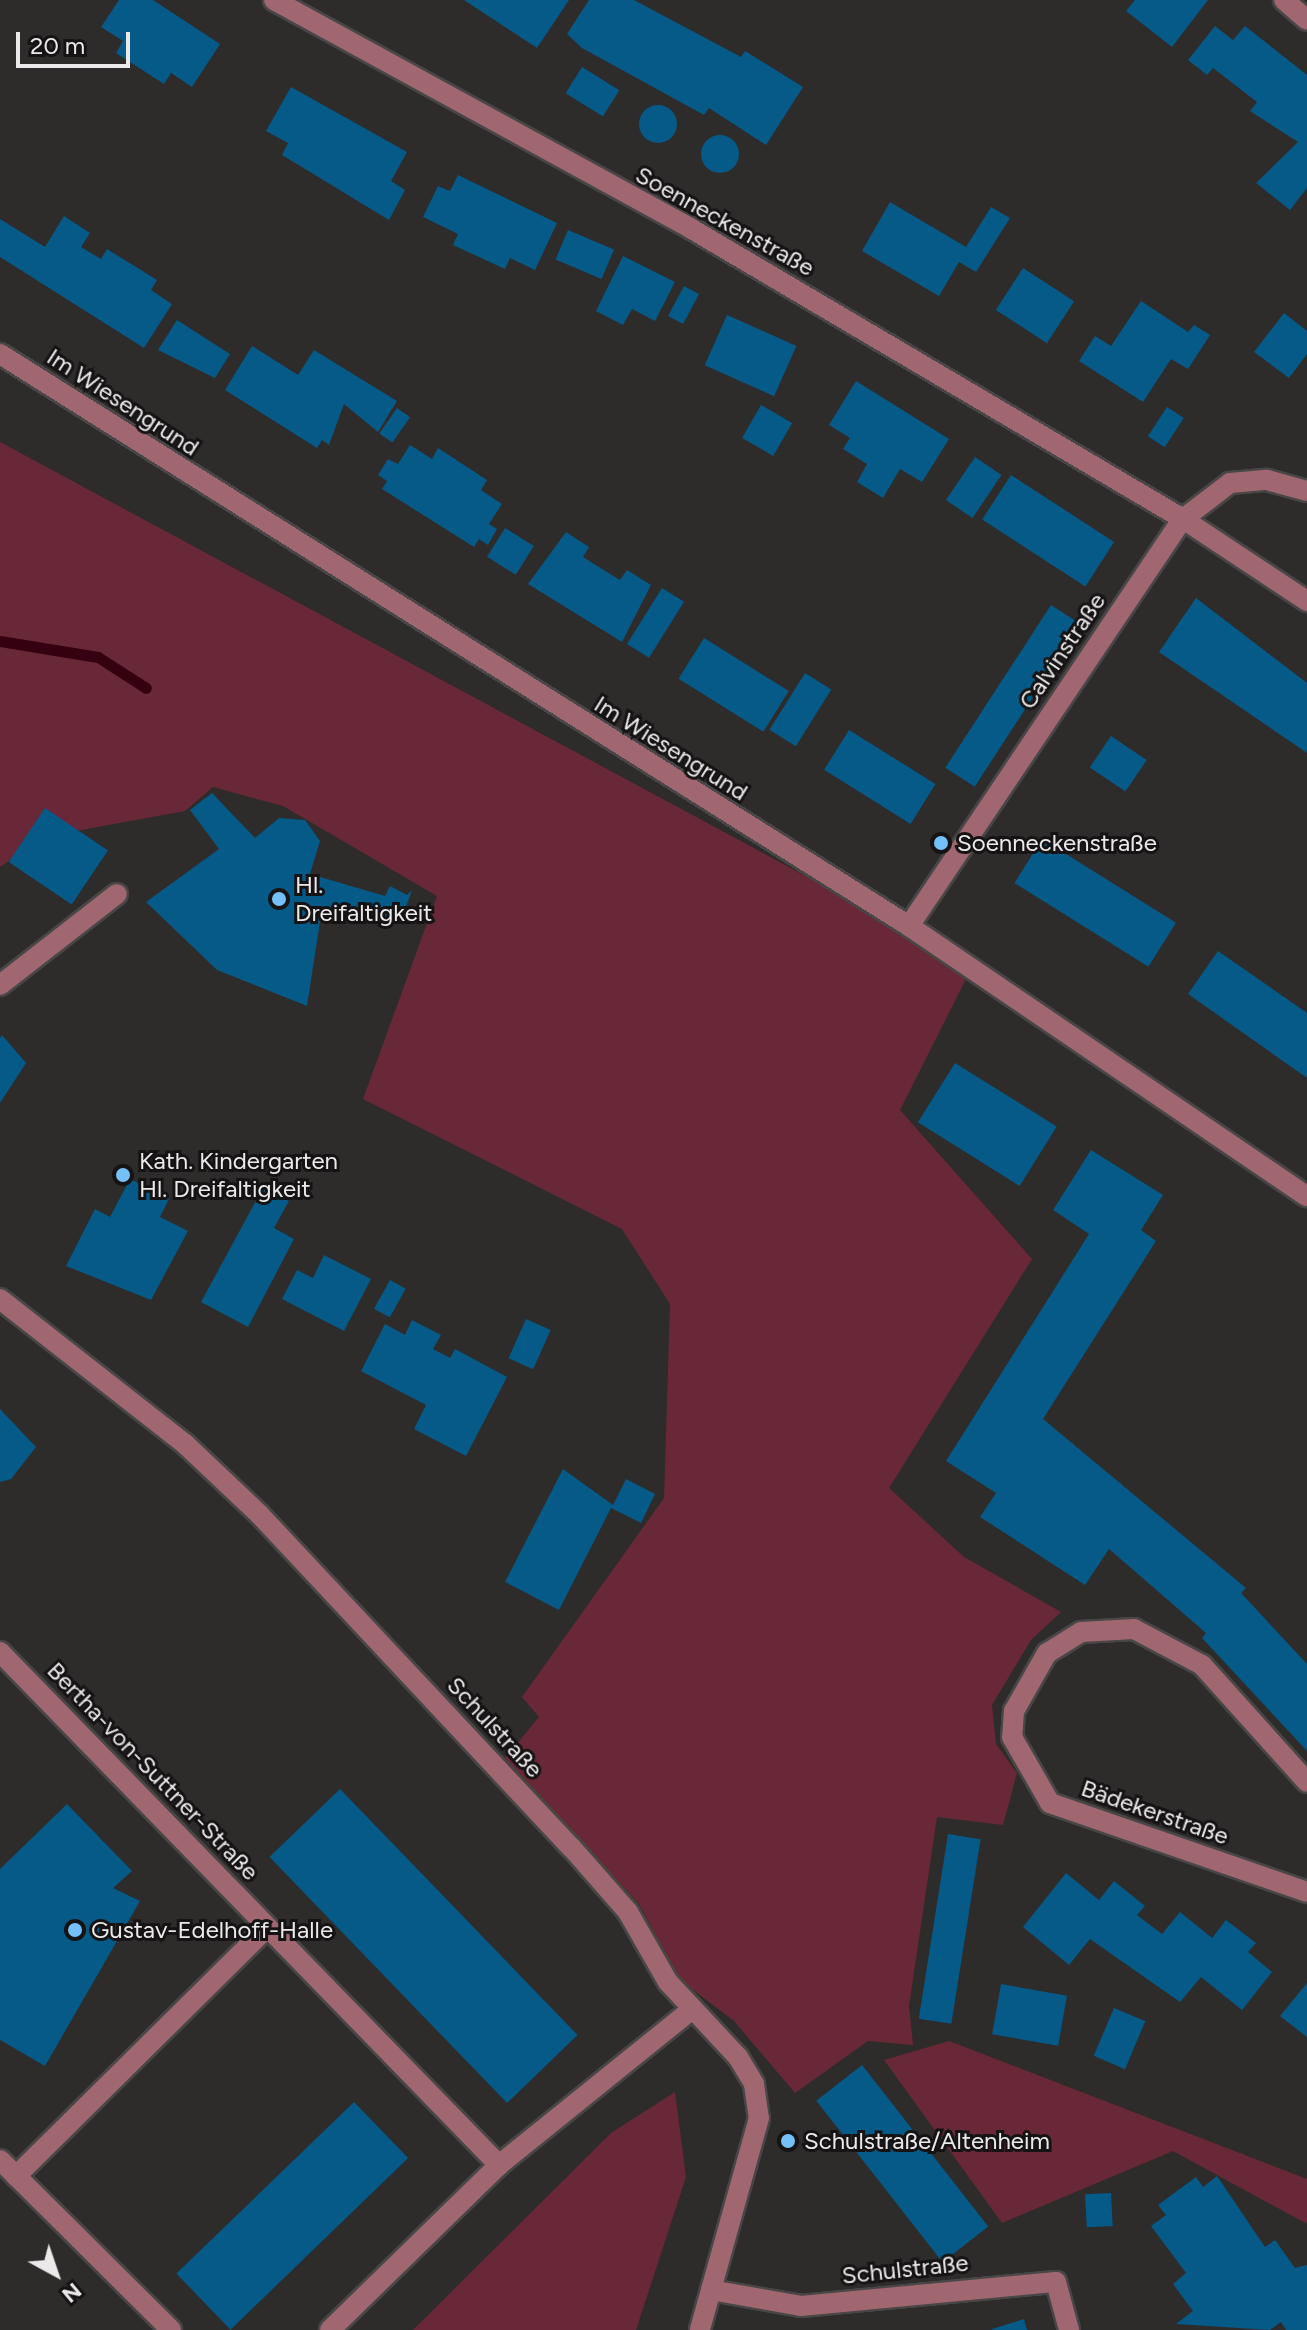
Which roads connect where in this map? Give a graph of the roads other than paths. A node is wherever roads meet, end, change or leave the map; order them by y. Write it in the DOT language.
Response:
graph roads {
  1 [pos="274,0"];
  2 [pos="1284,0"];
  3 [pos="1307,20"];
  4 [pos="0,354"];
  5 [pos="1307,491"];
  6 [pos="1183,519"];
  7 [pos="1307,601"];
  8 [pos="117,894"];
  9 [pos="909,926"];
  10 [pos="0,985"];
  11 [pos="1307,1196"];
  12 [pos="0,1299"];
  13 [pos="0,1652"];
  14 [pos="1307,1782"];
  15 [pos="1307,1892"];
  16 [pos="267,1928"];
  17 [pos="692,2009"];
  18 [pos="0,2160"];
  19 [pos="499,2165"];
  20 [pos="16,2176"];
  21 [pos="711,2290"];
  22 [pos="171,2330"];
  23 [pos="330,2330"];
  24 [pos="700,2330"];
  25 [pos="1069,2330"];
  1 -- 6 [label="street, Soenneckenstraße"];
  2 -- 3 [label="street"];
  4 -- 9 [label="street, Im Wiesengrund"];
  5 -- 6 [label="street, Calvinstraße"];
  6 -- 7 [label="street, Soenneckenstraße"];
  6 -- 9 [label="street, Calvinstraße"];
  8 -- 10 [label="street"];
  9 -- 11 [label="street, Im Wiesengrund"];
  12 -- 17 [label="street, Schulstraße"];
  13 -- 16 [label="street, Bertha-von-Suttner-Straße"];
  14 -- 15 [label="street, Bädekerstraße"];
  16 -- 19 [label="street, Bertha-von-Suttner-Straße"];
  16 -- 20 [label="street"];
  17 -- 19 [label="street"];
  17 -- 21 [label="street, Schulstraße"];
  18 -- 20 [label="street"];
  19 -- 23 [label="street"];
  20 -- 22 [label="street"];
  21 -- 24 [label="street, Schulstraße"];
  21 -- 25 [label="street, Schulstraße"];
}
